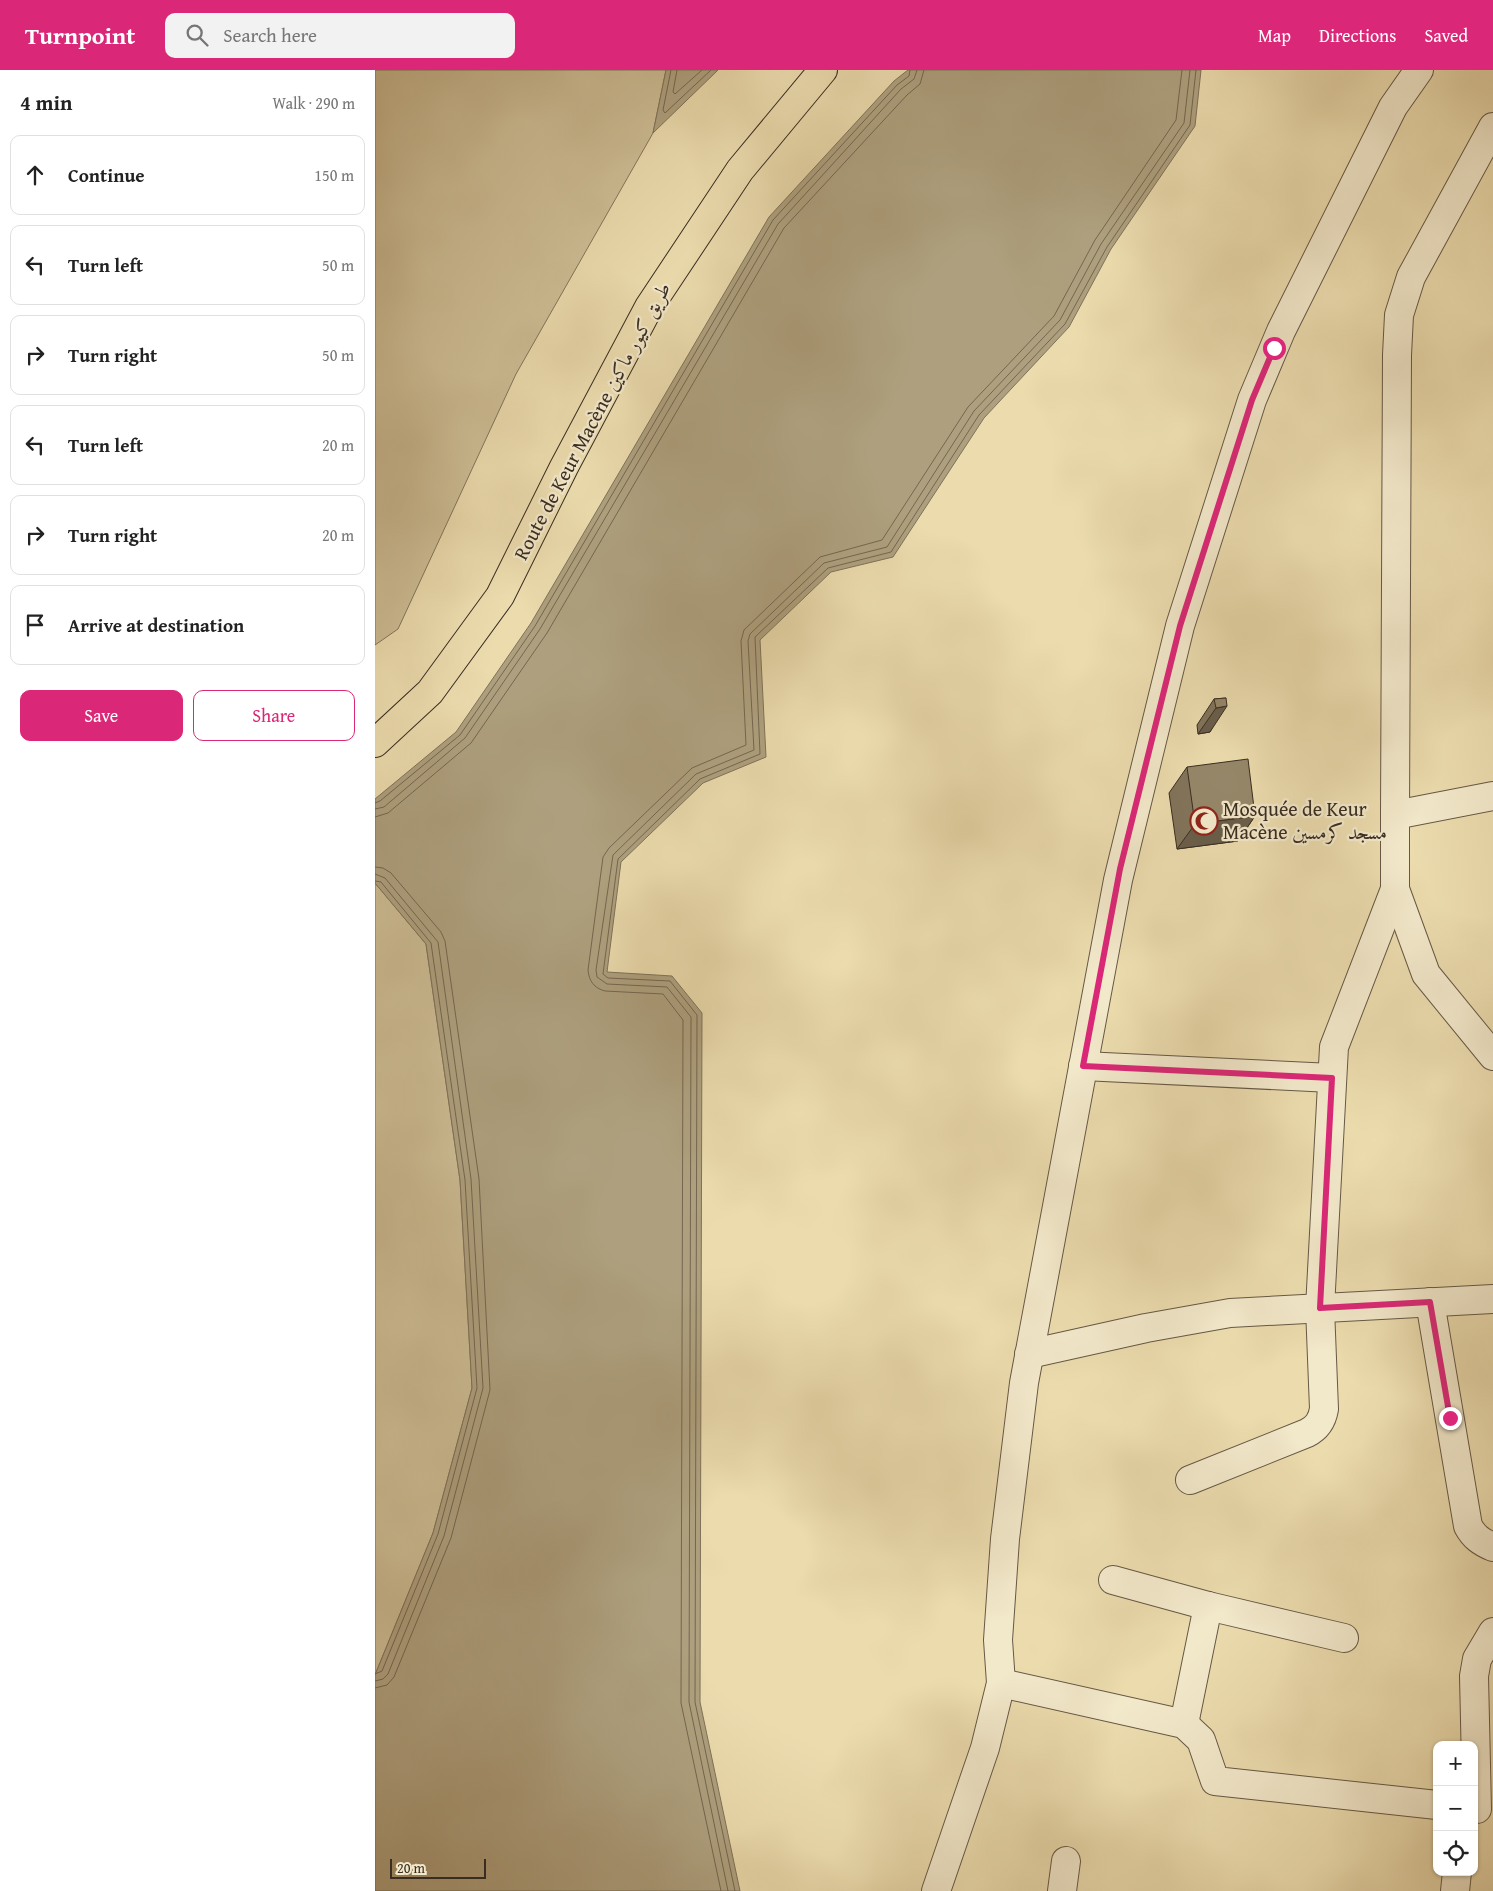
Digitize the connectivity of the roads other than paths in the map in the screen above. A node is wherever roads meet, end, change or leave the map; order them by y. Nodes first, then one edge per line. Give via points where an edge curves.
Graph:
1 (823, 70) edge
2 (1419, 70) edge
3 (1493, 127) edge
4 (375, 743) edge
5 (1493, 796) edge
6 (1395, 815) junction
7 (1395, 889) junction
8 (1493, 1056) edge
9 (1083, 1066) junction
10 (1332, 1078) junction
11 (1493, 1299) edge
12 (1430, 1302) junction
13 (1320, 1308) junction
14 (1029, 1354) junction
15 (1190, 1480) dead end
16 (1493, 1547) edge
17 (1113, 1580) dead end
18 (1208, 1606) junction
19 (1493, 1632) edge
20 (1344, 1638) dead end
21 (1001, 1683) junction
22 (1183, 1724) junction
23 (1433, 1805) edge
24 (1482, 1810) edge
25 (1066, 1861) dead end
26 (1457, 1876) edge
27 (936, 1891) edge
28 (1062, 1891) edge
29 (1455, 1891) edge

1 - 4 main road, Route de Keur Macène طريق كيور ماكين via 739,170 649,307 500,596 430,692
2 - 9 street via 1393,107 1281,331 1252,400 1180,626 1120,869
3 - 6 street via 1411,277 1399,315
5 - 6 street
6 - 7 street
7 - 8 street via 1426,974
7 - 10 street via 1334,1047
9 - 10 street
9 - 14 street
10 - 13 street
11 - 12 street
12 - 13 street
12 - 16 street via 1468,1526 1474,1536
13 - 14 street via 1230,1313
13 - 15 street via 1325,1409 1319,1424 1307,1433
14 - 21 street via 1005,1539 998,1640
17 - 18 street
18 - 20 street
18 - 22 street
19 - 24 street via 1477,1660 1474,1676
21 - 22 street
21 - 27 street via 985,1748
22 - 23 street via 1201,1740 1215,1781
25 - 28 street
26 - 29 street

